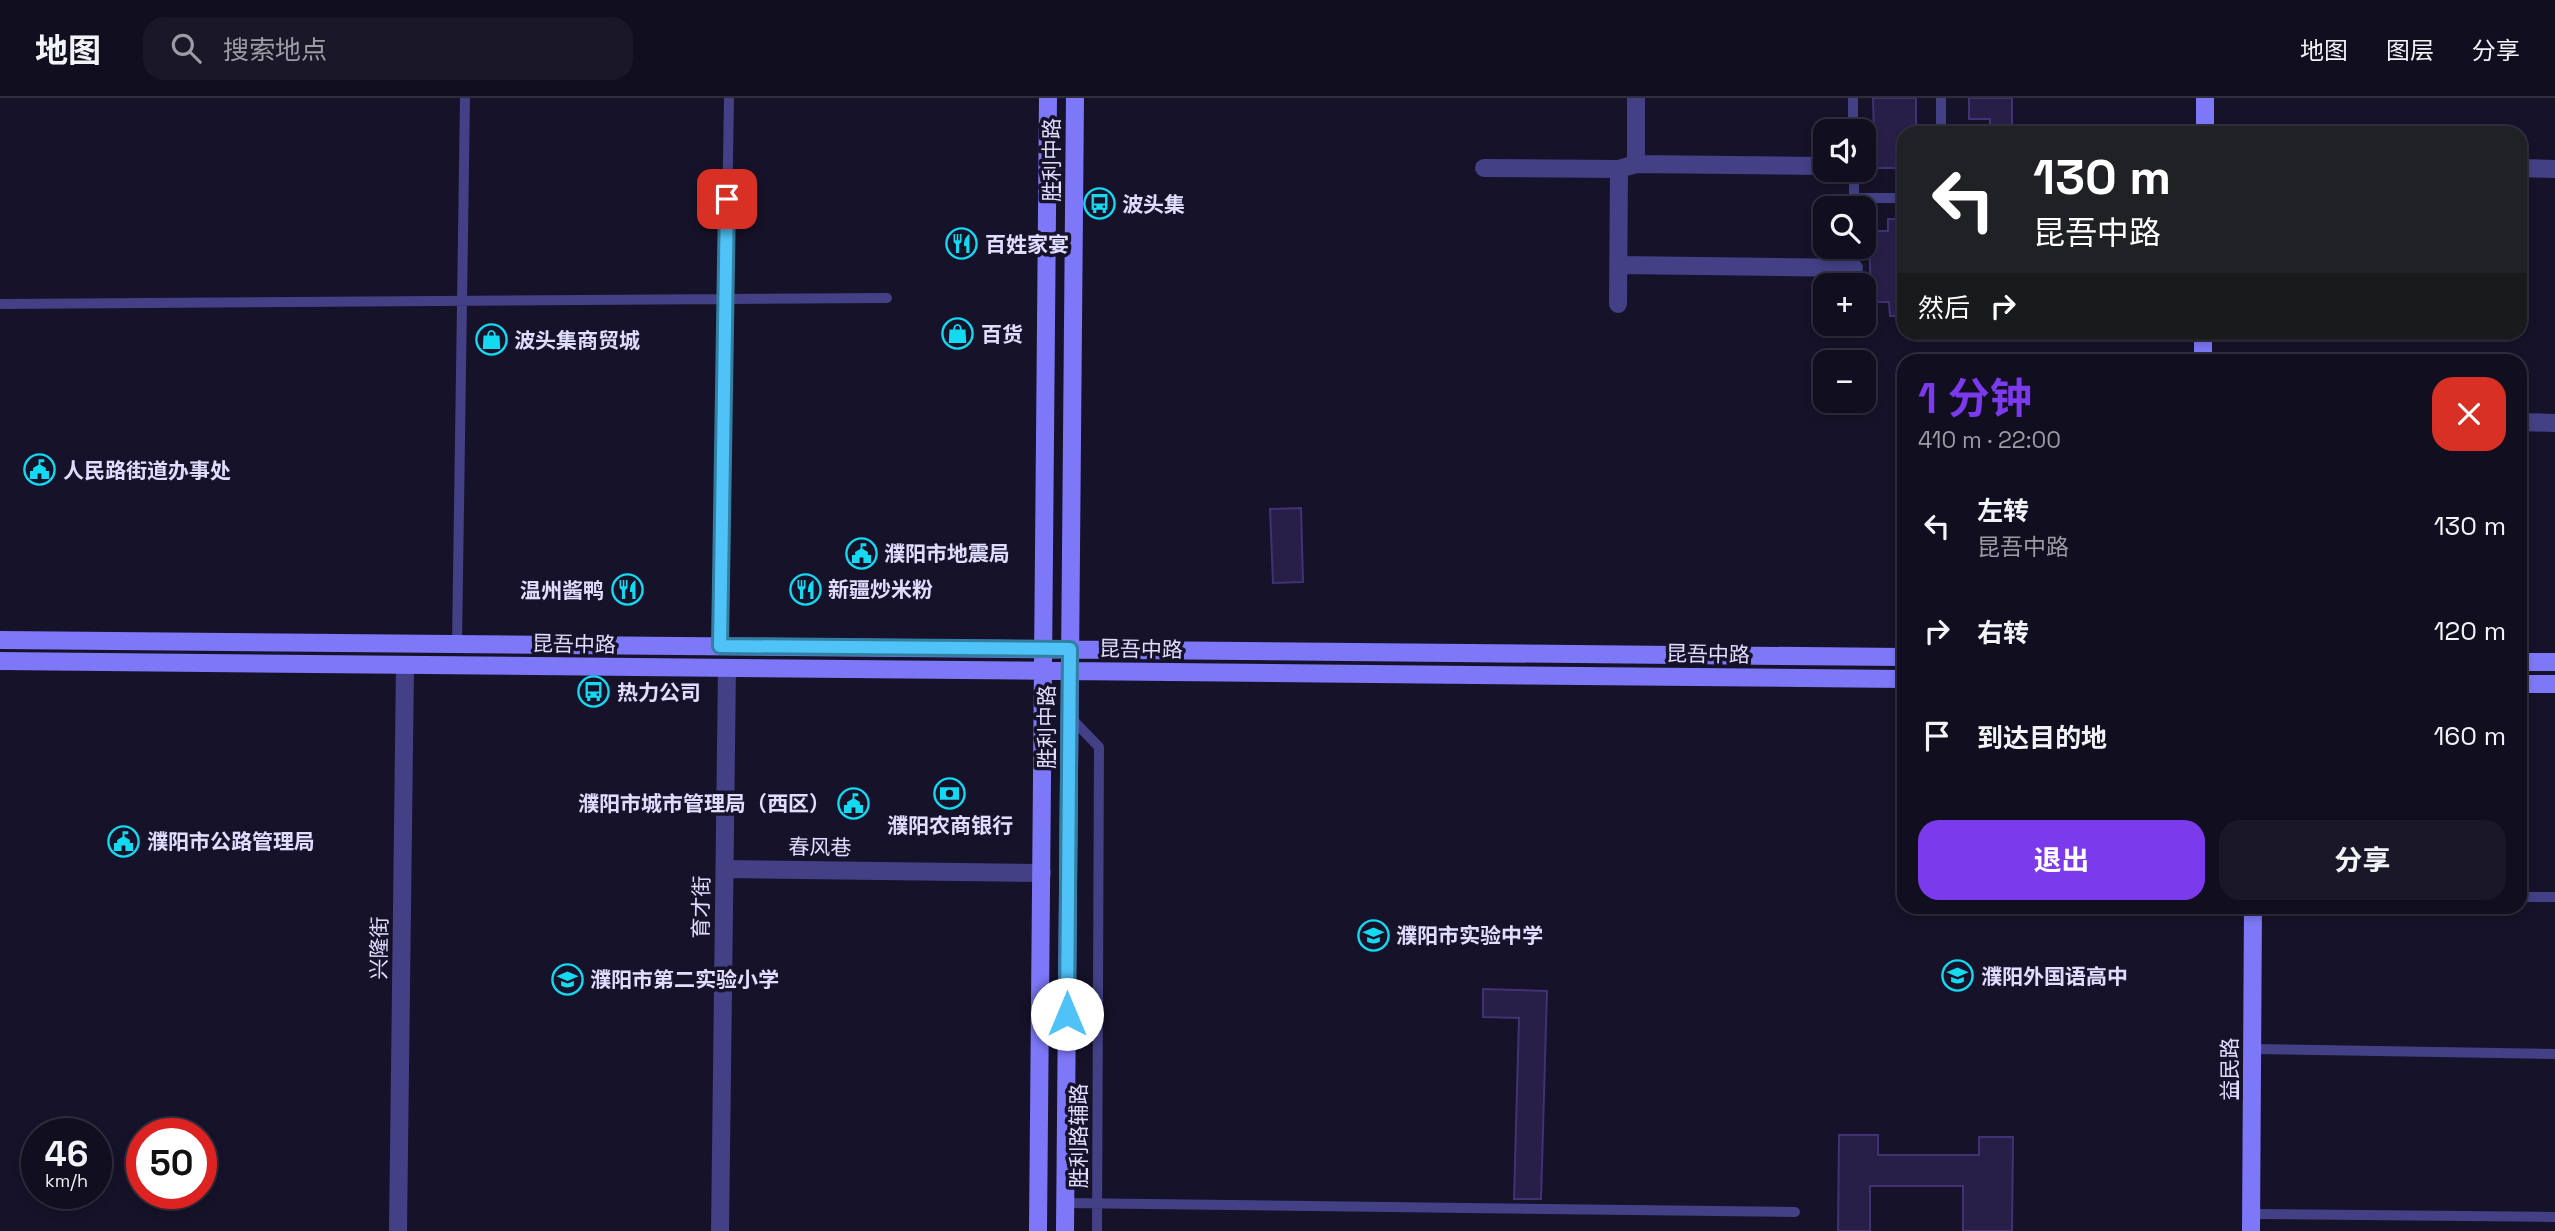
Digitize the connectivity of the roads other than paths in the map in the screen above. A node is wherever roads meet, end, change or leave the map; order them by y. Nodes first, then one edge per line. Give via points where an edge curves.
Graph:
1 (465, 98) edge
2 (729, 98) edge
3 (1048, 98) edge
4 (1074, 98) edge
5 (1636, 98) edge
6 (1853, 98) edge
7 (1941, 98) edge
8 (2205, 98) edge
9 (1853, 119) edge
10 (1941, 126) edge
11 (2205, 126) edge
12 (1627, 166) junction
13 (1813, 166) edge
14 (1484, 168) dead end
15 (2527, 168) edge
16 (2555, 169) edge
17 (1897, 199) edge
18 (1876, 201) edge
19 (1619, 265) junction
20 (1813, 274) edge
21 (887, 298) dead end
22 (726, 299) junction
23 (462, 301) junction
24 (0, 304) edge
25 (1618, 304) dead end
26 (2527, 422) edge
27 (2555, 423) edge
28 (0, 640) edge
29 (457, 643) junction
30 (720, 646) junction
31 (1044, 649) junction
32 (1070, 649) junction
33 (1897, 657) edge
34 (0, 661) edge
35 (2527, 662) edge
36 (2555, 662) edge
37 (405, 665) junction
38 (727, 668) junction
39 (1043, 671) junction
40 (1069, 671) junction
41 (1897, 679) edge
42 (2527, 684) edge
43 (2555, 684) edge
44 (1069, 717) junction
45 (725, 869) junction
46 (1042, 873) junction
47 (2527, 897) edge
48 (2555, 897) edge
49 (2253, 914) edge
50 (2251, 1049) junction
51 (2555, 1055) edge
52 (1065, 1203) junction
53 (1097, 1204) junction
54 (1795, 1212) dead end
55 (2555, 1217) edge
56 (2251, 1222) edge
57 (398, 1231) edge
58 (720, 1231) edge
59 (1038, 1231) edge
60 (1065, 1231) edge
61 (1097, 1231) edge

1 - 23 lane
2 - 22 lane
3 - 31 street, 胜利中路
4 - 32 street, 胜利中路
5 - 12 street
6 - 9 lane
7 - 10 lane
8 - 11 street
12 - 13 street
12 - 14 street
12 - 19 street
15 - 16 street
17 - 18 lane
19 - 20 street
19 - 25 street
21 - 22 lane
22 - 23 lane
22 - 30 lane
23 - 24 lane
23 - 29 lane
26 - 27 street
28 - 29 street, 昆吾中路
29 - 30 street, 昆吾中路
30 - 31 street, 昆吾中路
31 - 32 street, 昆吾中路
31 - 39 street, 胜利中路
32 - 33 street, 昆吾中路
32 - 40 street, 胜利中路
34 - 37 street, 昆吾中路
35 - 36 street
37 - 38 street, 昆吾中路
37 - 57 street, 兴隆街
38 - 39 street, 昆吾中路
38 - 45 street, 育才街
39 - 40 street, 昆吾中路
39 - 46 street, 胜利中路
40 - 41 street, 昆吾中路
40 - 44 street, 胜利中路
42 - 43 street
44 - 52 street, 胜利中路
44 - 53 lane, 胜利路辅路 via 1099,747
45 - 46 street, 春风巷
45 - 58 street, 育才街
46 - 59 street, 胜利中路
47 - 48 lane
49 - 50 street, 益民路
50 - 51 lane
50 - 56 street, 益民路
52 - 53 lane
52 - 60 street, 胜利中路
53 - 54 lane
53 - 61 lane, 胜利路辅路
55 - 56 lane

